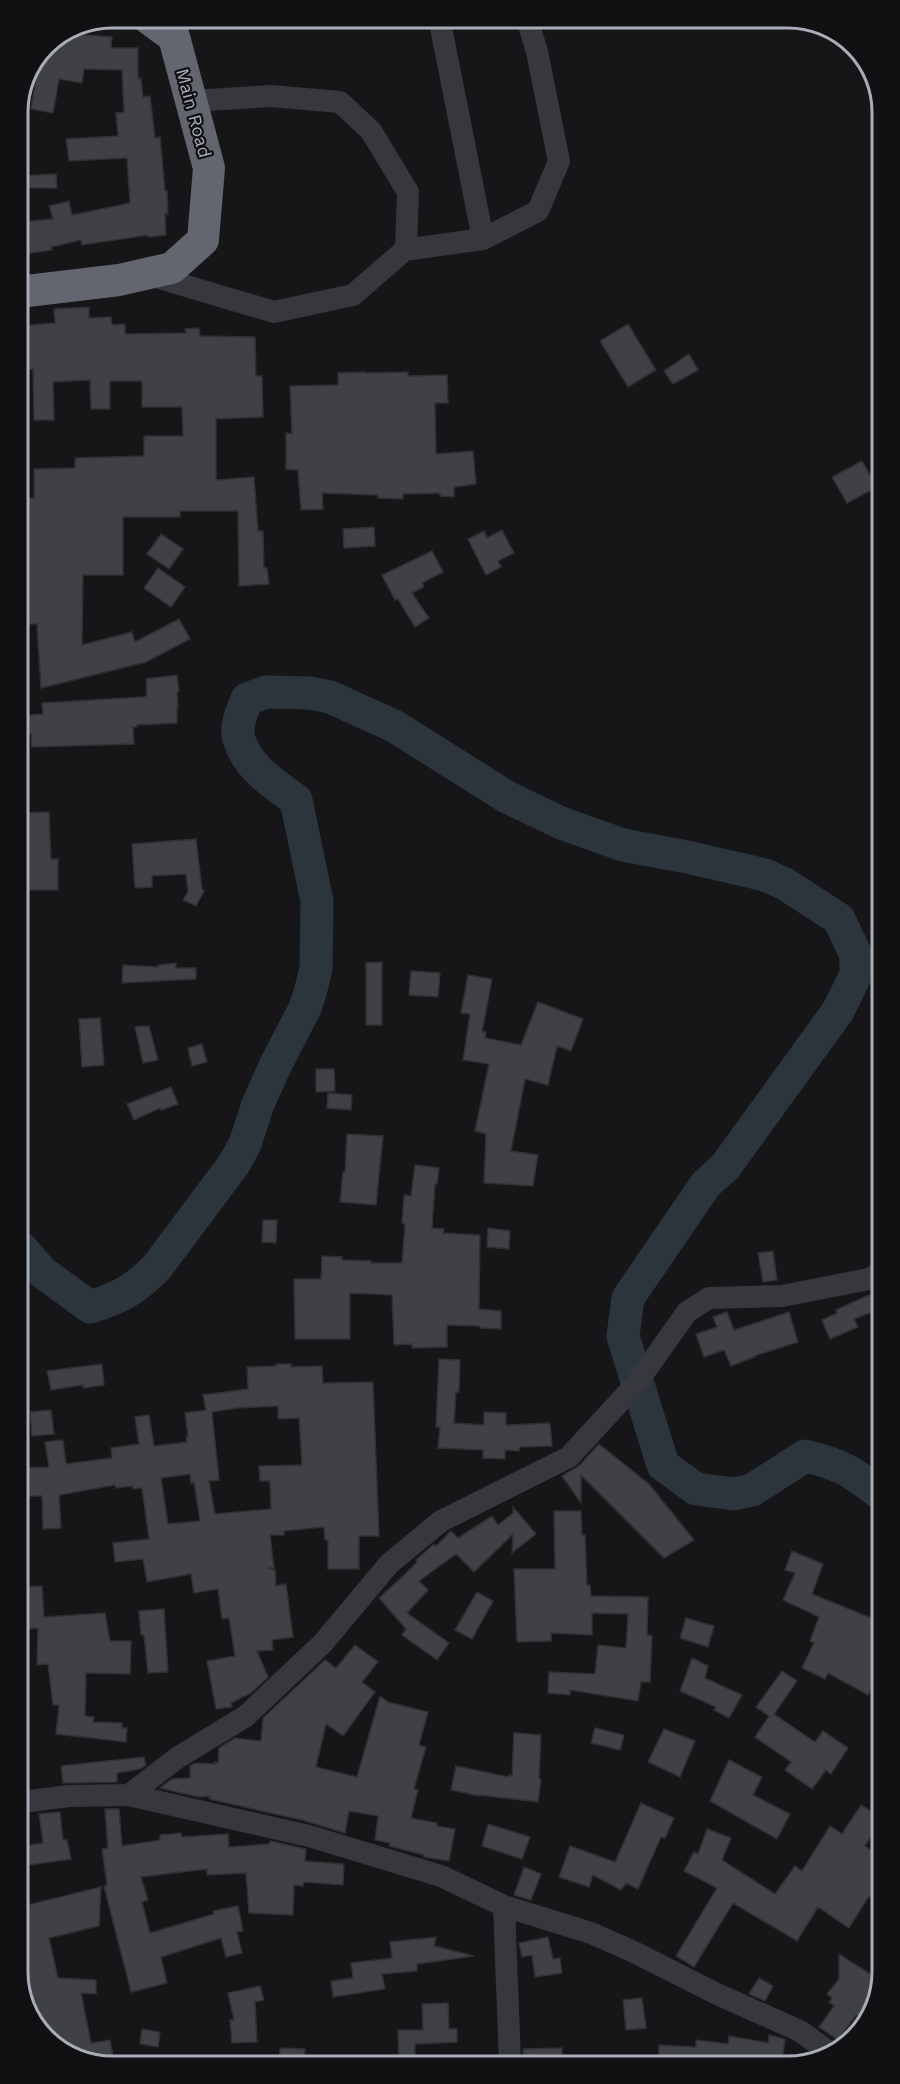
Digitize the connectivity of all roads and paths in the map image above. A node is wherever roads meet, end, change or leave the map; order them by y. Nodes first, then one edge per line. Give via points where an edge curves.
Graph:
1 (162, 28) edge
2 (441, 28) edge
3 (530, 29) edge
4 (191, 101) junction
5 (483, 239) junction
6 (404, 250) junction
7 (145, 274) junction
8 (29, 291) edge
9 (872, 1277) edge
10 (129, 1795) junction
11 (28, 1801) edge
12 (504, 1906) junction
13 (822, 2047) edge
14 (510, 2056) edge

1 - 4 highway, Main Road via 174,37
2 - 5 street
3 - 5 street via 559,161 538,211
4 - 6 street via 271,96 340,102 371,131 408,192
4 - 7 highway, Main Road via 209,168 203,240 172,268
5 - 6 street
6 - 7 street via 353,295 274,312
7 - 8 highway, Main Road
9 - 10 street via 782,1296 709,1298 687,1312 636,1384 569,1457 441,1521 389,1564 323,1643 246,1716 177,1758
10 - 11 street
10 - 12 street via 309,1836 441,1876
12 - 13 street via 591,1933 634,1952 800,2031
12 - 14 street

